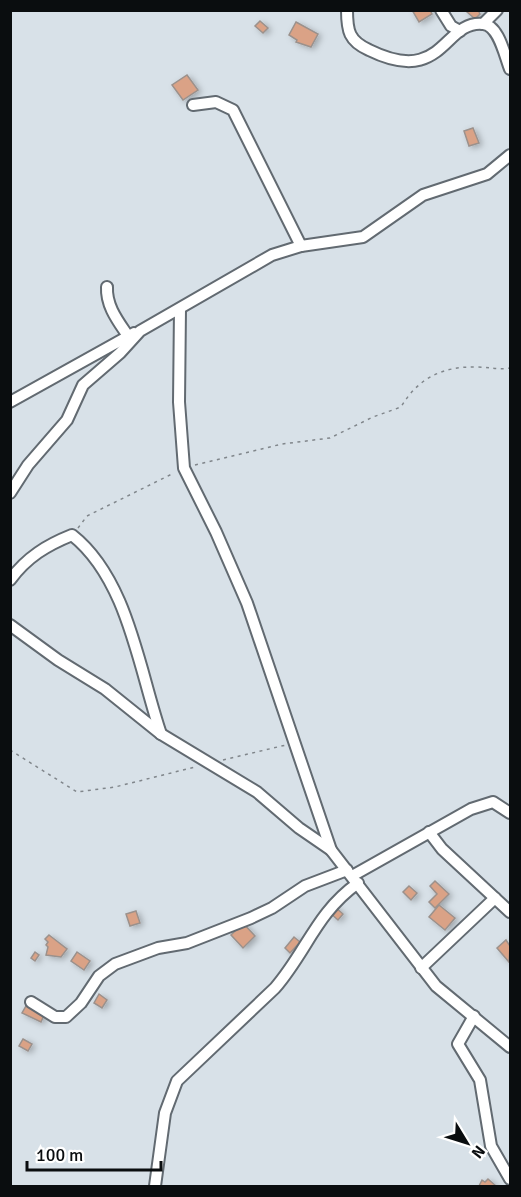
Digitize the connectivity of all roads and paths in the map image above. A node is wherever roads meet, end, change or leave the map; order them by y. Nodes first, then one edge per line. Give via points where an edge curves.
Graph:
1 (347, 10) edge
2 (441, 10) edge
3 (497, 10) edge
4 (483, 24) junction
5 (460, 31) junction
6 (510, 69) edge
7 (194, 105) dead end
8 (510, 155) edge
9 (301, 246) junction
10 (107, 287) dead end
11 (180, 309) junction
12 (140, 331) junction
13 (128, 336) junction
14 (510, 368) edge
15 (10, 402) edge
16 (184, 468) junction
17 (10, 493) edge
18 (72, 535) junction
19 (10, 580) edge
20 (10, 625) edge
21 (161, 734) junction
22 (295, 743) junction
23 (10, 750) edge
24 (212, 762) junction
25 (510, 813) edge
26 (429, 832) junction
27 (331, 850) junction
28 (352, 877) junction
29 (495, 898) junction
30 (510, 912) edge
31 (421, 969) junction
32 (31, 1002) dead end
33 (474, 1016) junction
34 (510, 1047) edge
35 (510, 1179) edge
36 (155, 1186) edge

1 - 5 street via 347,32 352,40 398,61 427,58
2 - 5 street via 451,26
3 - 4 street
4 - 5 street
4 - 6 street via 497,34
7 - 9 street via 216,102 233,110
8 - 9 street via 487,174 423,195 363,237
9 - 11 street via 272,255
10 - 13 street via 106,297
11 - 12 street
11 - 16 street via 179,402
12 - 13 street
12 - 17 street via 83,385 67,420 28,465
13 - 15 street
14 - 16 path via 477,367 426,377 401,407 330,438 282,444
16 - 18 path via 87,516
16 - 22 street via 247,603
18 - 19 street via 32,555
18 - 21 street via 105,575 119,602
20 - 21 street via 105,689
21 - 24 street
22 - 24 path
22 - 27 street
23 - 24 path via 77,792 115,787
24 - 27 street
25 - 26 street via 493,802
26 - 28 street
26 - 29 street
27 - 28 street
28 - 31 street
28 - 32 street via 305,885 251,918 187,943 158,948 116,964 99,976 66,1017 55,1017
28 - 36 street via 289,972 177,1081 165,1113
29 - 30 street
29 - 31 street
31 - 33 street via 435,986
33 - 34 street
33 - 35 street via 458,1044 480,1080 491,1146

